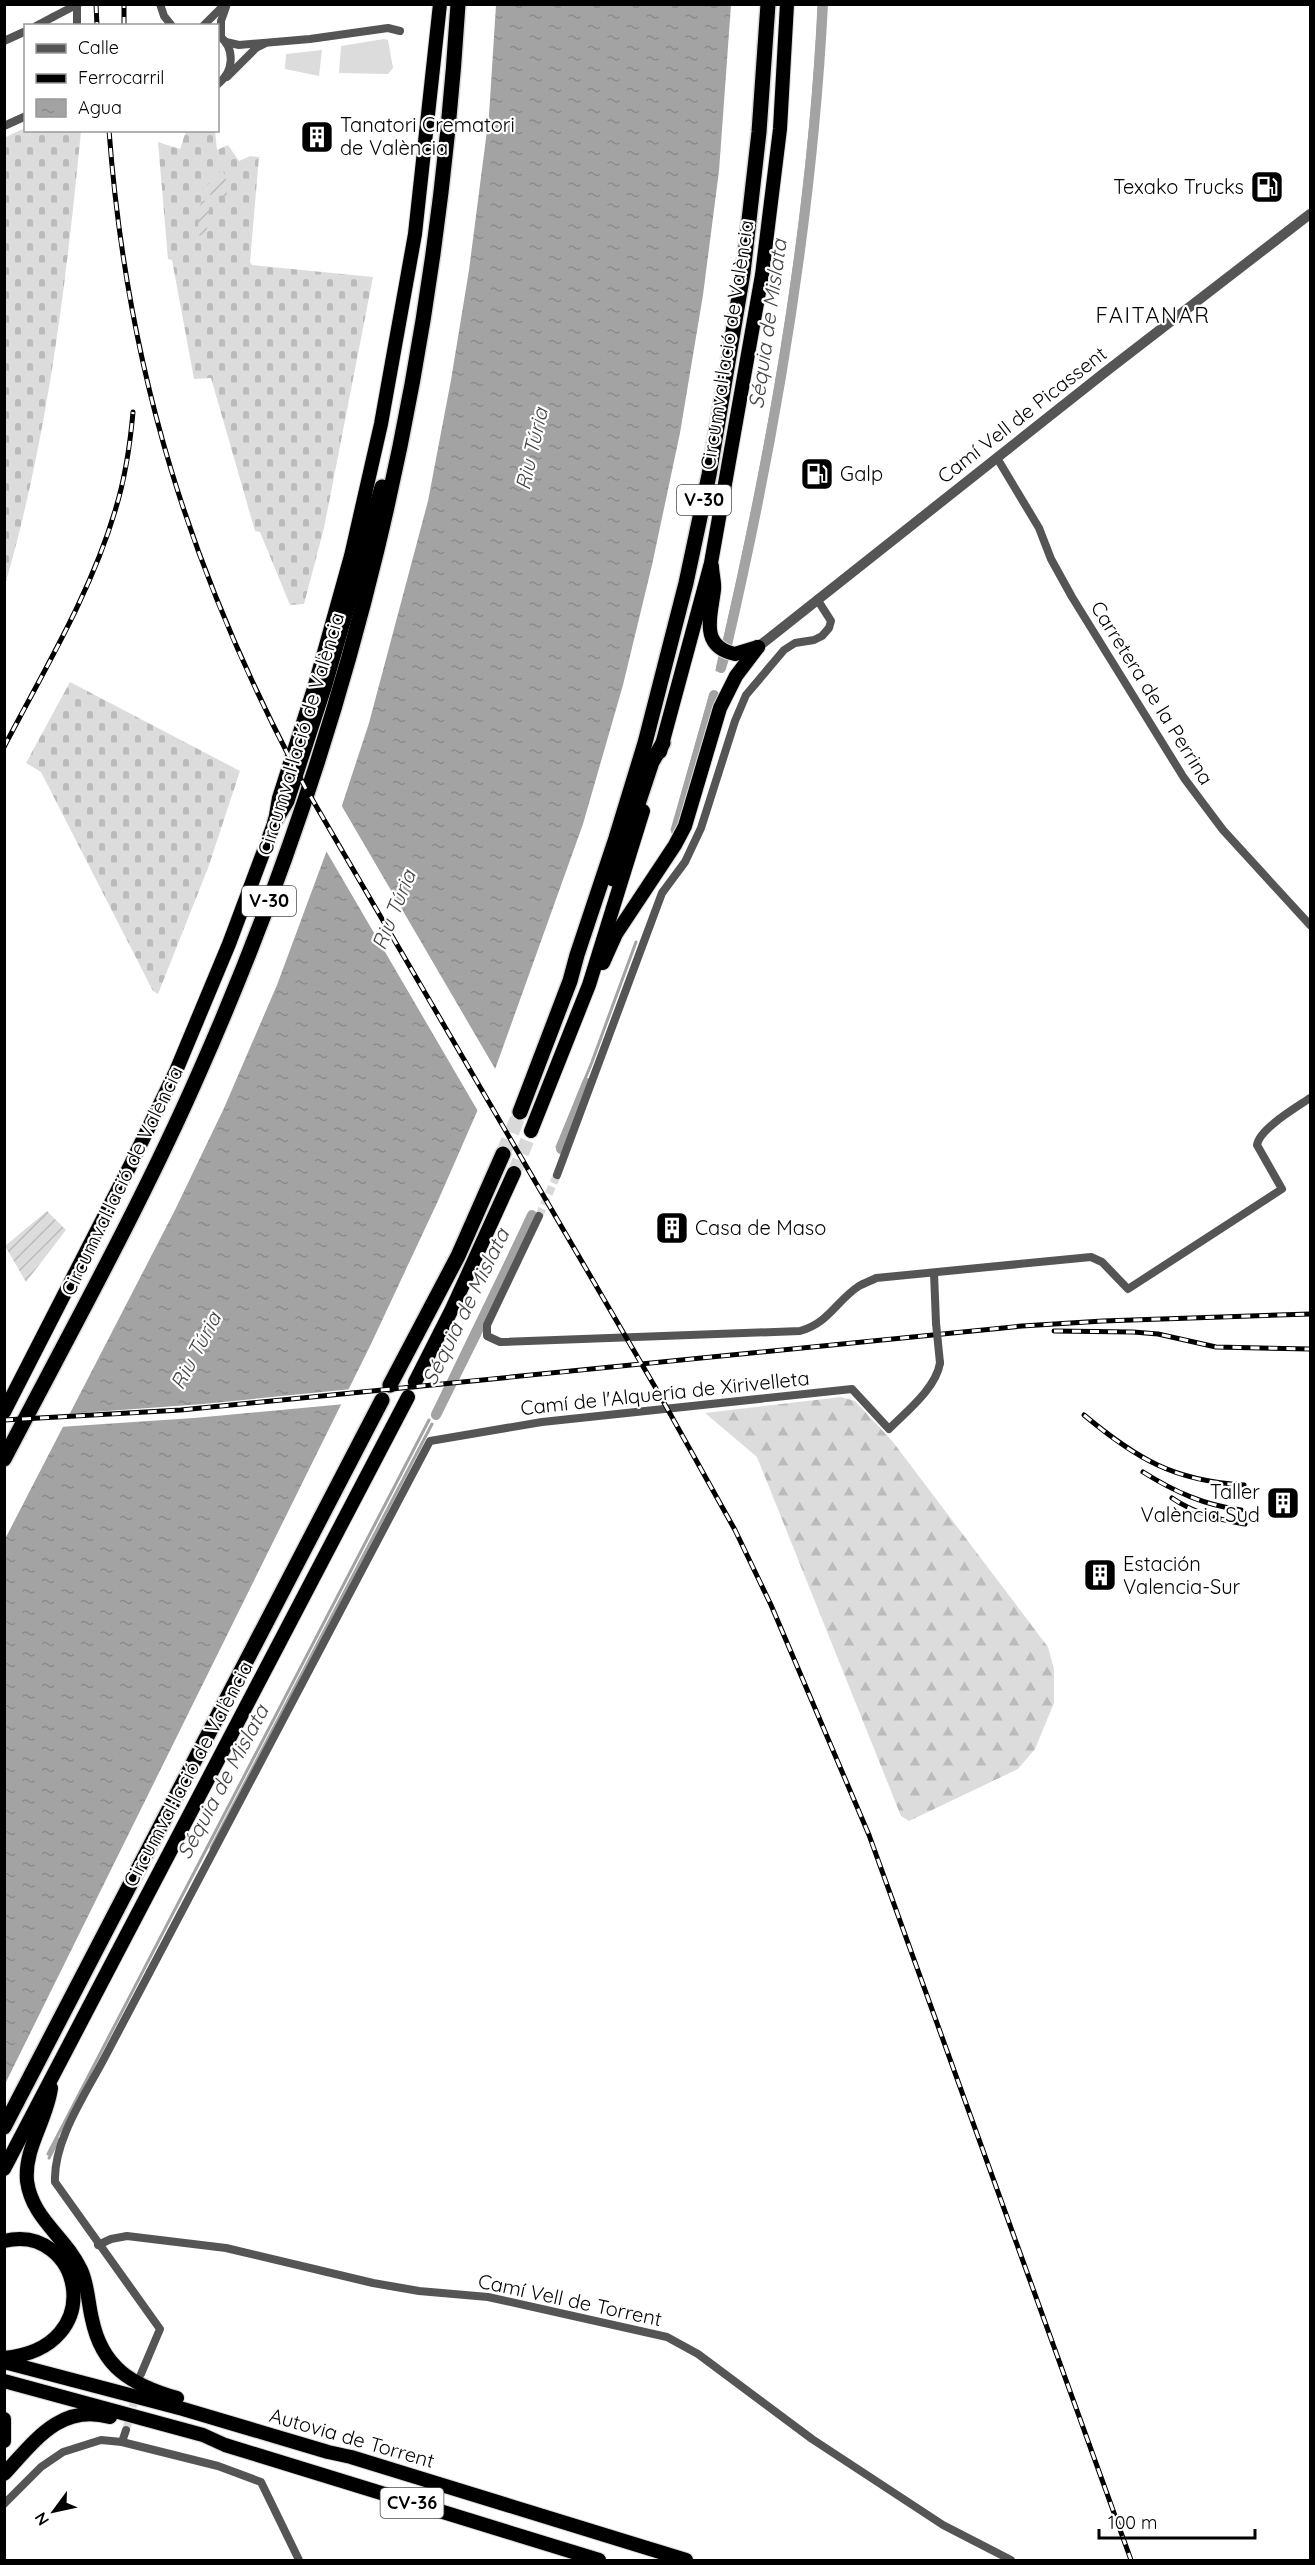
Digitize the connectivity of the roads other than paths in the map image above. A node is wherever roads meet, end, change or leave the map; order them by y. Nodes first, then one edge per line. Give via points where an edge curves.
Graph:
1 (78, 4) edge
2 (159, 4) edge
3 (226, 4) edge
4 (432, 4) edge
5 (440, 4) edge
6 (458, 4) edge
7 (768, 4) edge
8 (787, 4) edge
9 (76, 23) edge
10 (40, 24) edge
11 (170, 24) edge
12 (205, 24) edge
13 (400, 31) dead end
14 (24, 32) edge
15 (221, 38) edge
16 (4, 41) edge
17 (267, 43) junction
18 (435, 44) junction
19 (221, 82) edge
20 (24, 117) edge
21 (4, 126) edge
22 (1311, 213) edge
23 (425, 304) junction
24 (997, 458) junction
25 (711, 563) junction
26 (817, 599) junction
27 (758, 647) junction
28 (663, 743) junction
29 (275, 821) junction
30 (1311, 925) edge
31 (570, 981) junction
32 (589, 986) junction
33 (1311, 1098) edge
34 (520, 1112) tunnel mouth
35 (531, 1131) tunnel mouth
36 (503, 1154) tunnel mouth
37 (514, 1173) tunnel mouth
38 (557, 1175) tunnel mouth
39 (539, 1216) tunnel mouth
40 (934, 1273) junction
41 (415, 1382) dead end
42 (390, 1385) dead end
43 (408, 1397) dead end
44 (382, 1400) dead end
45 (4, 1412) edge
46 (4, 1459) edge
47 (52, 2080) junction
48 (4, 2127) edge
49 (4, 2169) edge
50 (4, 2241) edge
51 (98, 2245) junction
52 (4, 2360) edge
53 (141, 2374) dead end
54 (4, 2381) edge
55 (4, 2419) edge
56 (126, 2430) tunnel mouth
57 (4, 2441) edge
58 (122, 2442) junction
59 (225, 2445) junction
60 (351, 2457) junction
61 (4, 2474) edge
62 (4, 2504) edge
63 (299, 2560) edge
64 (598, 2560) edge
65 (686, 2560) edge
66 (1011, 2560) edge

1 - 9 street
1 - 10 street, bridge
2 - 11 street
3 - 12 street
3 - 15 street
4 - 18 highway via 430,24
5 - 18 highway, Circumval·lació de València / V-30
6 - 23 highway, Circumval·lació de València / V-30 via 448,127
7 - 31 highway, Circumval·lació de València / V-30 via 743,273 709,475 645,743
8 - 25 highway, Circumval·lació de València / V-30 via 780,129 762,275
13 - 17 street via 388,28
14 - 16 street
15 - 17 street via 239,45
15 - 19 street via 231,57 228,73
17 - 19 street via 256,48
18 - 29 highway, Circumval·lació de València / V-30 via 415,234 381,424 351,556
20 - 21 street
22 - 24 street, Camí Vell de Picassent
23 - 29 highway via 417,323 378,503 288,801
23 - 46 highway, Circumval·lació de València / V-30 via 405,428 376,559 305,806 195,1083
24 - 26 street, Camí Vell de Picassent
24 - 30 street, Carretera de la Perrina via 1039,528 1072,597 1184,778 1223,830
25 - 27 highway via 714,588 709,629 713,639 719,647 735,654
25 - 28 highway, Circumval·lació de València / V-30
26 - 27 street, Camí Vell de Picassent
26 - 38 street via 831,621 830,628 814,640 784,650 752,686 738,712 701,828 685,862 662,893
27 - 32 highway via 736,676 720,708 685,826 616,934
28 - 31 highway via 652,762 584,959
28 - 32 highway, Circumval·lació de València / V-30
29 - 45 highway, Circumval·lació de València / V-30 via 176,1071
31 - 34 highway, Circumval·lació de València / V-30
32 - 35 highway, Circumval·lació de València / V-30
33 - 40 street via 1258,1139 1257,1145 1282,1189 1128,1289 1102,1262 1091,1257
36 - 42 highway via 458,1256
37 - 41 highway
39 - 40 street via 487,1325 487,1336 500,1342 800,1331 813,1328 858,1287 876,1278
40 - 51 street, Camí de l'Alqueria de Xirivelleta, bridge via 938,1374 889,1428 852,1389 542,1422 430,1441 64,2137 54,2166 55,2182
43 - 47 highway, Circumval·lació de València
44 - 48 highway, Circumval·lació de València
47 - 49 highway, Circumval·lació de València
47 - 60 highway via 49,2104 28,2161 27,2181 42,2219 81,2270 96,2337 104,2354 131,2381 147,2389 328,2443
50 - 52 highway via 28,2239 51,2251 69,2273 75,2300 71,2316 57,2338 32,2353
51 - 53 street via 160,2329
51 - 66 street, Camí Vell de Torrent via 127,2236 226,2248 373,2283 488,2297 656,2333 698,2354 812,2439 943,2525
52 - 60 highway, Autovia de Torrent / CV-36
54 - 59 highway, CV-36 via 203,2435
55 - 57 highway
56 - 58 street
58 - 62 street via 100,2440 63,2452 41,2467
58 - 63 street via 218,2466 261,2482
59 - 61 highway via 201,2443 98,2414 71,2416 45,2430
59 - 64 highway, CV-36
60 - 65 highway, Autovia de Torrent / CV-36

